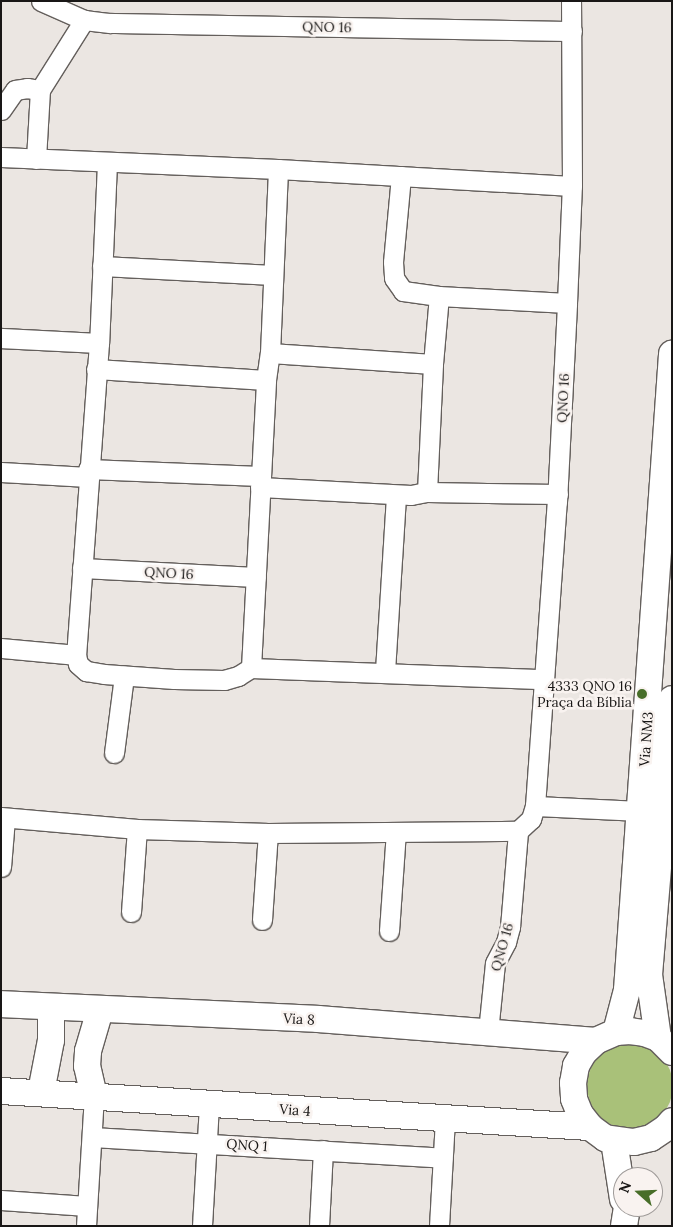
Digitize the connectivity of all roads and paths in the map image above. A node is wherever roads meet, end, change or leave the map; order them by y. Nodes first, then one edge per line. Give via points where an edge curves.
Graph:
1 (41, 1) edge
2 (571, 1) edge
3 (84, 20) junction
4 (572, 31) junction
5 (40, 90) junction
6 (1, 110) edge
7 (1, 157) edge
8 (36, 159) junction
9 (106, 163) junction
10 (278, 169) junction
11 (401, 176) junction
12 (572, 186) junction
13 (102, 266) junction
14 (274, 275) junction
15 (439, 296) junction
16 (567, 303) junction
17 (1, 338) edge
18 (99, 342) junction
19 (270, 353) junction
20 (672, 354) edge
21 (433, 364) junction
22 (96, 369) junction
23 (266, 380) junction
24 (1, 472) edge
25 (88, 473) junction
26 (260, 482) junction
27 (427, 492) junction
28 (558, 494) junction
29 (396, 495) junction
30 (82, 568) junction
31 (256, 577) junction
32 (1, 648) edge
33 (76, 655) junction
34 (251, 668) junction
35 (385, 671) junction
36 (124, 676) junction
37 (544, 679) junction
38 (672, 699) edge
39 (114, 753) dead end
40 (535, 806) junction
41 (641, 811) junction
42 (3, 818) edge
43 (137, 829) junction
44 (518, 831) junction
45 (396, 832) junction
46 (268, 833) junction
47 (1, 867) edge
48 (132, 912) dead end
49 (262, 920) dead end
50 (389, 931) dead end
51 (1, 1004) edge
52 (661, 1004) edge
53 (50, 1007) junction
54 (100, 1010) junction
55 (488, 1032) junction
56 (606, 1037) junction
57 (665, 1045) edge
58 (1, 1091) edge
59 (41, 1092) junction
60 (94, 1096) junction
61 (209, 1104) junction
62 (445, 1119) junction
63 (672, 1121) edge
64 (590, 1127) junction
65 (93, 1138) junction
66 (624, 1142) junction
67 (207, 1143) junction
68 (323, 1150) junction
69 (442, 1158) junction
70 (624, 1167) edge
71 (628, 1167) edge
72 (1, 1200) edge
73 (87, 1206) junction
74 (86, 1226) edge
75 (202, 1226) edge
76 (319, 1226) edge
77 (439, 1226) edge

1 - 3 street, QNO 16
2 - 4 street, QNO 16
3 - 4 street, QNO 16 via 141,24
3 - 5 street
4 - 12 street, QNO 16
5 - 6 street via 15,90
5 - 8 street
7 - 8 street
8 - 9 street
9 - 10 street
9 - 13 street
10 - 11 street
10 - 14 street
11 - 12 street
11 - 15 street via 394,278 403,291
12 - 16 street, QNO 16
13 - 14 street
13 - 18 street
14 - 19 street
15 - 16 street
15 - 21 street
16 - 28 street, QNO 16
17 - 18 street
18 - 22 street
19 - 21 street
19 - 23 street
20 - 41 main road, Via NM3
21 - 27 street
22 - 23 street
22 - 25 street
23 - 26 street
24 - 25 street
25 - 26 street
25 - 30 street
26 - 29 street
26 - 31 street
27 - 28 street
27 - 29 street
28 - 37 street, QNO 16
29 - 35 street
30 - 31 street, QNO 16
30 - 33 street
31 - 34 street
32 - 33 street
33 - 36 street via 78,664 86,671
34 - 35 street
34 - 36 street via 224,680
35 - 37 street
36 - 39 street
37 - 40 street, QNO 16
38 - 52 main road, Via NM3 via 649,975
40 - 41 street
40 - 44 street, QNO 16 via 530,819
41 - 56 main road, Via NM3 via 627,990
42 - 43 street
42 - 47 street
43 - 46 street
43 - 48 street
44 - 45 street
44 - 55 street, QNO 16 via 510,928 495,963
45 - 46 street
45 - 50 street
46 - 49 street
51 - 53 main road, Via 8
52 - 57 main road, Via NM3
53 - 54 main road, Via 8
53 - 59 main road via 51,1040
54 - 55 main road, Via 8
54 - 60 main road via 88,1058
55 - 56 main road, Via 8
56 - 57 main road, Via 8 via 630,1030 644,1033
56 - 64 main road via 584,1052 576,1066 573,1082 574,1099
58 - 59 main road, Via 4
59 - 60 main road, Via 4
60 - 61 main road, Via 4
60 - 65 street
61 - 62 main road, Via 4
61 - 67 street
62 - 64 main road, Via 4
62 - 69 street
63 - 66 main road via 651,1138
64 - 66 main road
65 - 67 street, QNQ 1
65 - 73 street
66 - 70 main road
66 - 71 main road
67 - 68 street, QNQ 1
67 - 75 street
68 - 69 street, QNQ 1
68 - 76 street
69 - 77 street
72 - 73 street
73 - 74 street

